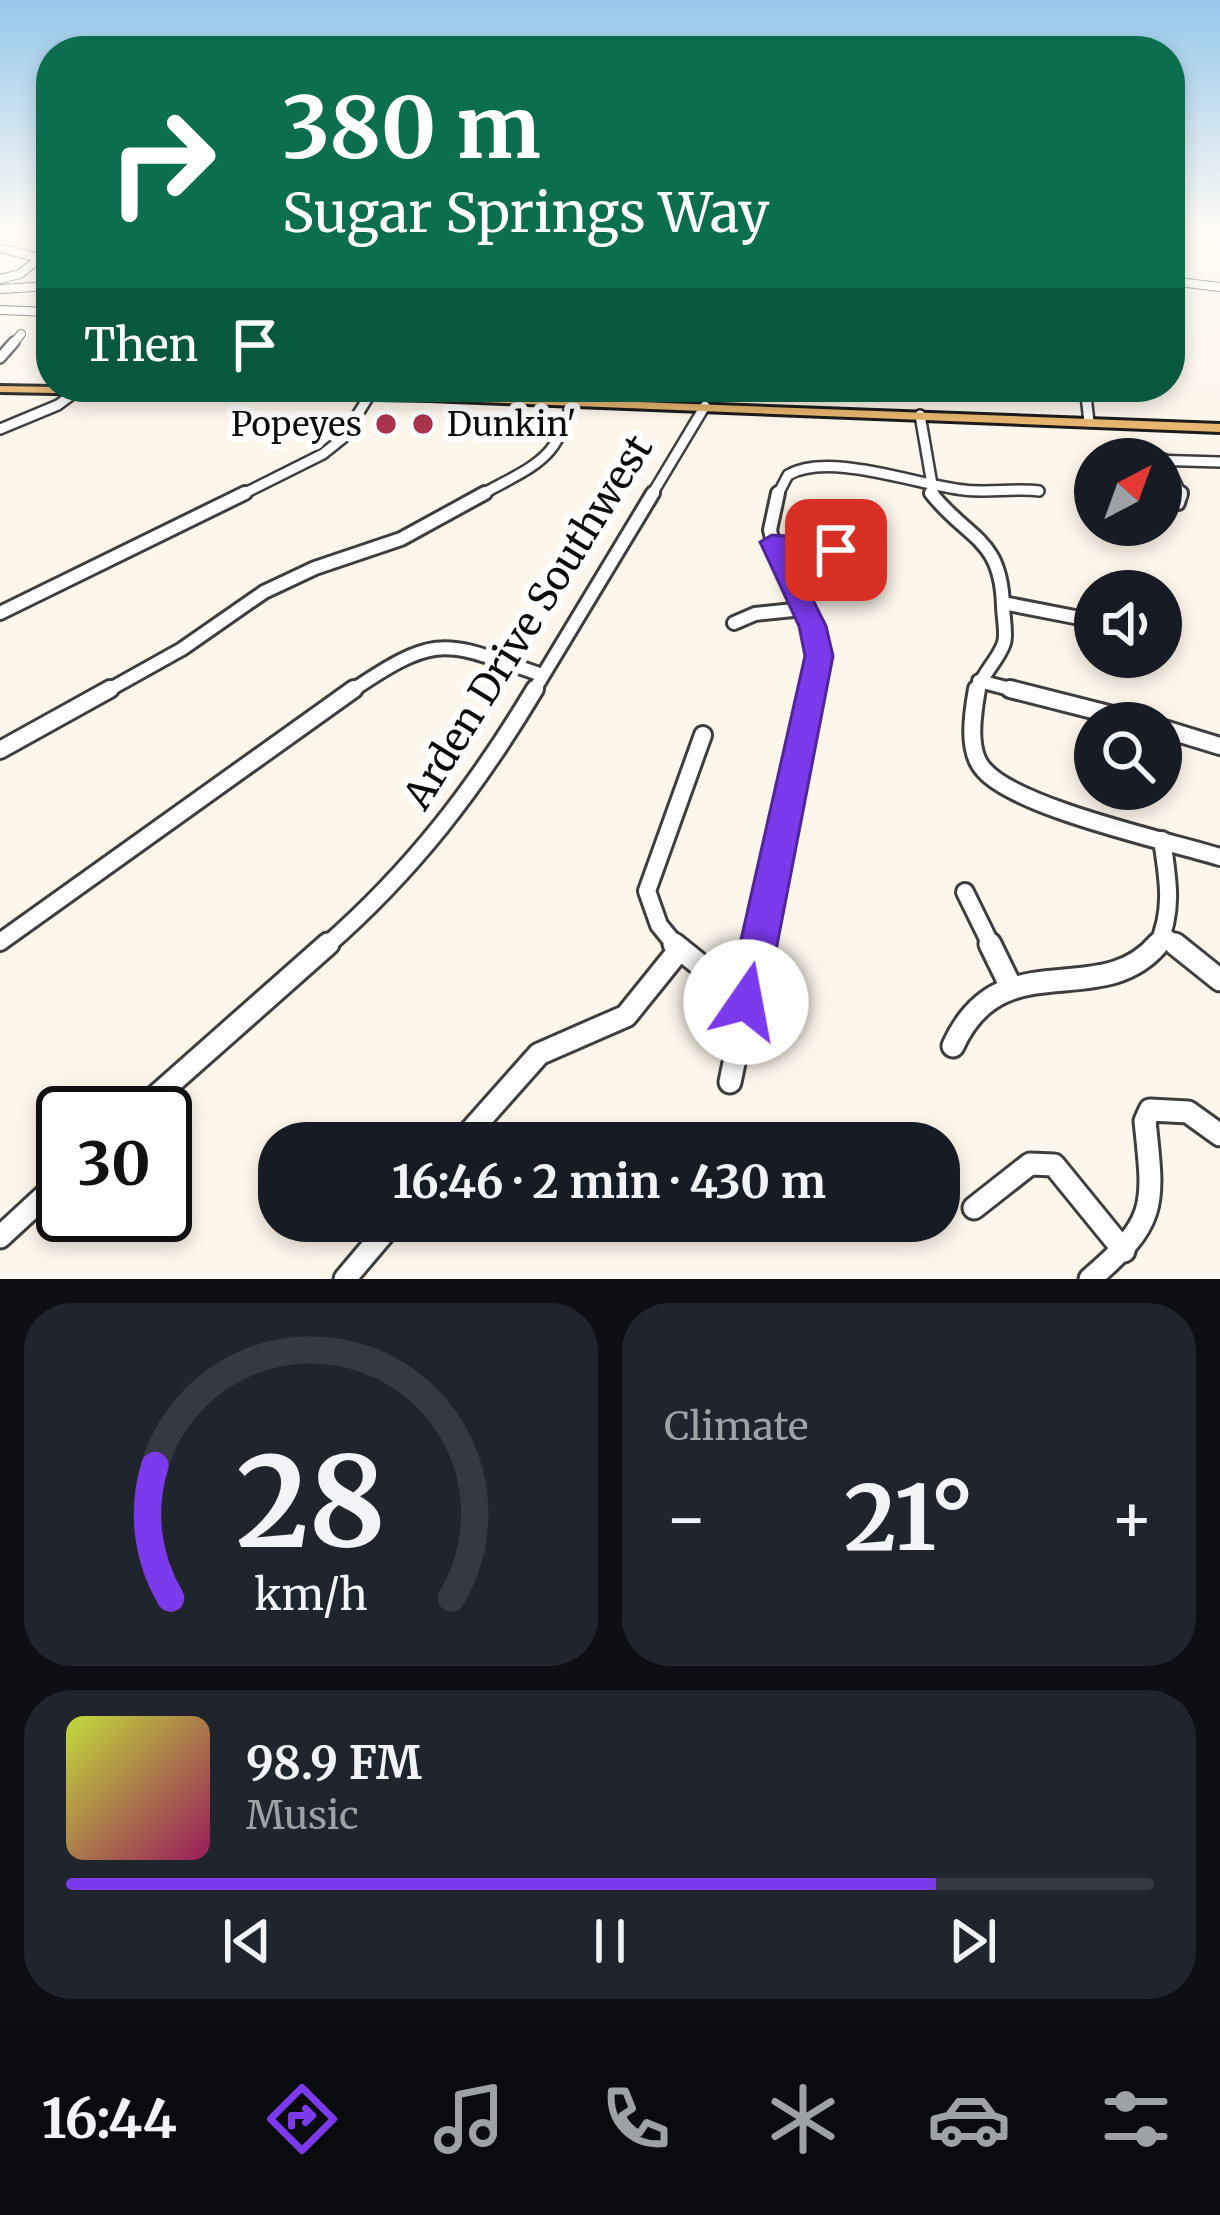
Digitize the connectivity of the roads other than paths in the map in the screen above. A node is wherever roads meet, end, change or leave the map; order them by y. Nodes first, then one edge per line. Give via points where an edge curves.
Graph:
1 (0, 310) edge
2 (36, 312) edge
3 (21, 334) dead end
4 (0, 358) edge
5 (0, 389) edge
6 (36, 389) edge
7 (61, 402) edge
8 (365, 402) edge
9 (571, 402) edge
10 (661, 402) edge
11 (1086, 402) edge
12 (705, 406) junction
13 (920, 415) junction
14 (1089, 422) junction
15 (0, 426) edge
16 (1220, 428) edge
17 (1182, 460) edge
18 (1220, 462) edge
19 (927, 481) junction
20 (1040, 491) dead end
21 (772, 542) junction
22 (855, 557) dead end
23 (1003, 603) junction
24 (803, 609) junction
25 (0, 613) edge
26 (1074, 617) edge
27 (734, 623) dead end
28 (542, 675) junction
29 (979, 681) junction
30 (1074, 705) edge
31 (1182, 734) edge
32 (704, 735) dead end
33 (1220, 746) edge
34 (0, 751) edge
35 (1162, 840) junction
36 (1220, 857) edge
37 (965, 892) dead end
38 (1164, 936) junction
39 (0, 942) edge
40 (680, 949) junction
41 (1220, 980) edge
42 (1011, 987) junction
43 (746, 1002) junction
44 (953, 1046) dead end
45 (730, 1082) dead end
46 (168, 1086) edge
47 (478, 1122) edge
48 (1220, 1136) edge
49 (36, 1204) edge
50 (974, 1208) dead end
51 (0, 1237) edge
52 (376, 1242) edge
53 (1124, 1251) junction
54 (345, 1279) edge
55 (1090, 1279) edge

1 - 2 street
3 - 4 street
5 - 6 main road
7 - 15 street
8 - 25 street via 343,438 320,456
9 - 34 street via 565,433 540,462 401,539 264,592 182,650
10 - 12 main road
11 - 14 street
12 - 13 main road
12 - 28 street, Arden Drive Southwest
13 - 14 main road
13 - 19 street
14 - 16 main road
17 - 18 street
19 - 20 street via 960,490
19 - 21 street via 793,472 783,481
19 - 23 street via 941,506 998,558
21 - 22 street via 818,544
21 - 24 street
23 - 26 street
23 - 29 street via 1003,648
24 - 27 street
24 - 43 street via 818,644 817,669
28 - 39 street via 459,650 421,648
28 - 46 street, Arden Drive Southwest via 451,817 387,893
29 - 30 street
29 - 35 street via 975,758 992,779
31 - 33 street
32 - 40 street via 647,891 648,911
35 - 36 street
35 - 38 street via 1170,902
37 - 42 street
38 - 41 street
38 - 42 street via 1116,972
40 - 43 street
40 - 47 street via 626,1016 538,1054
42 - 44 street via 972,1010
43 - 45 street
48 - 53 street via 1186,1109 1150,1110 1149,1220
49 - 51 street
50 - 53 street via 1030,1164 1054,1165
52 - 54 street
53 - 55 street

